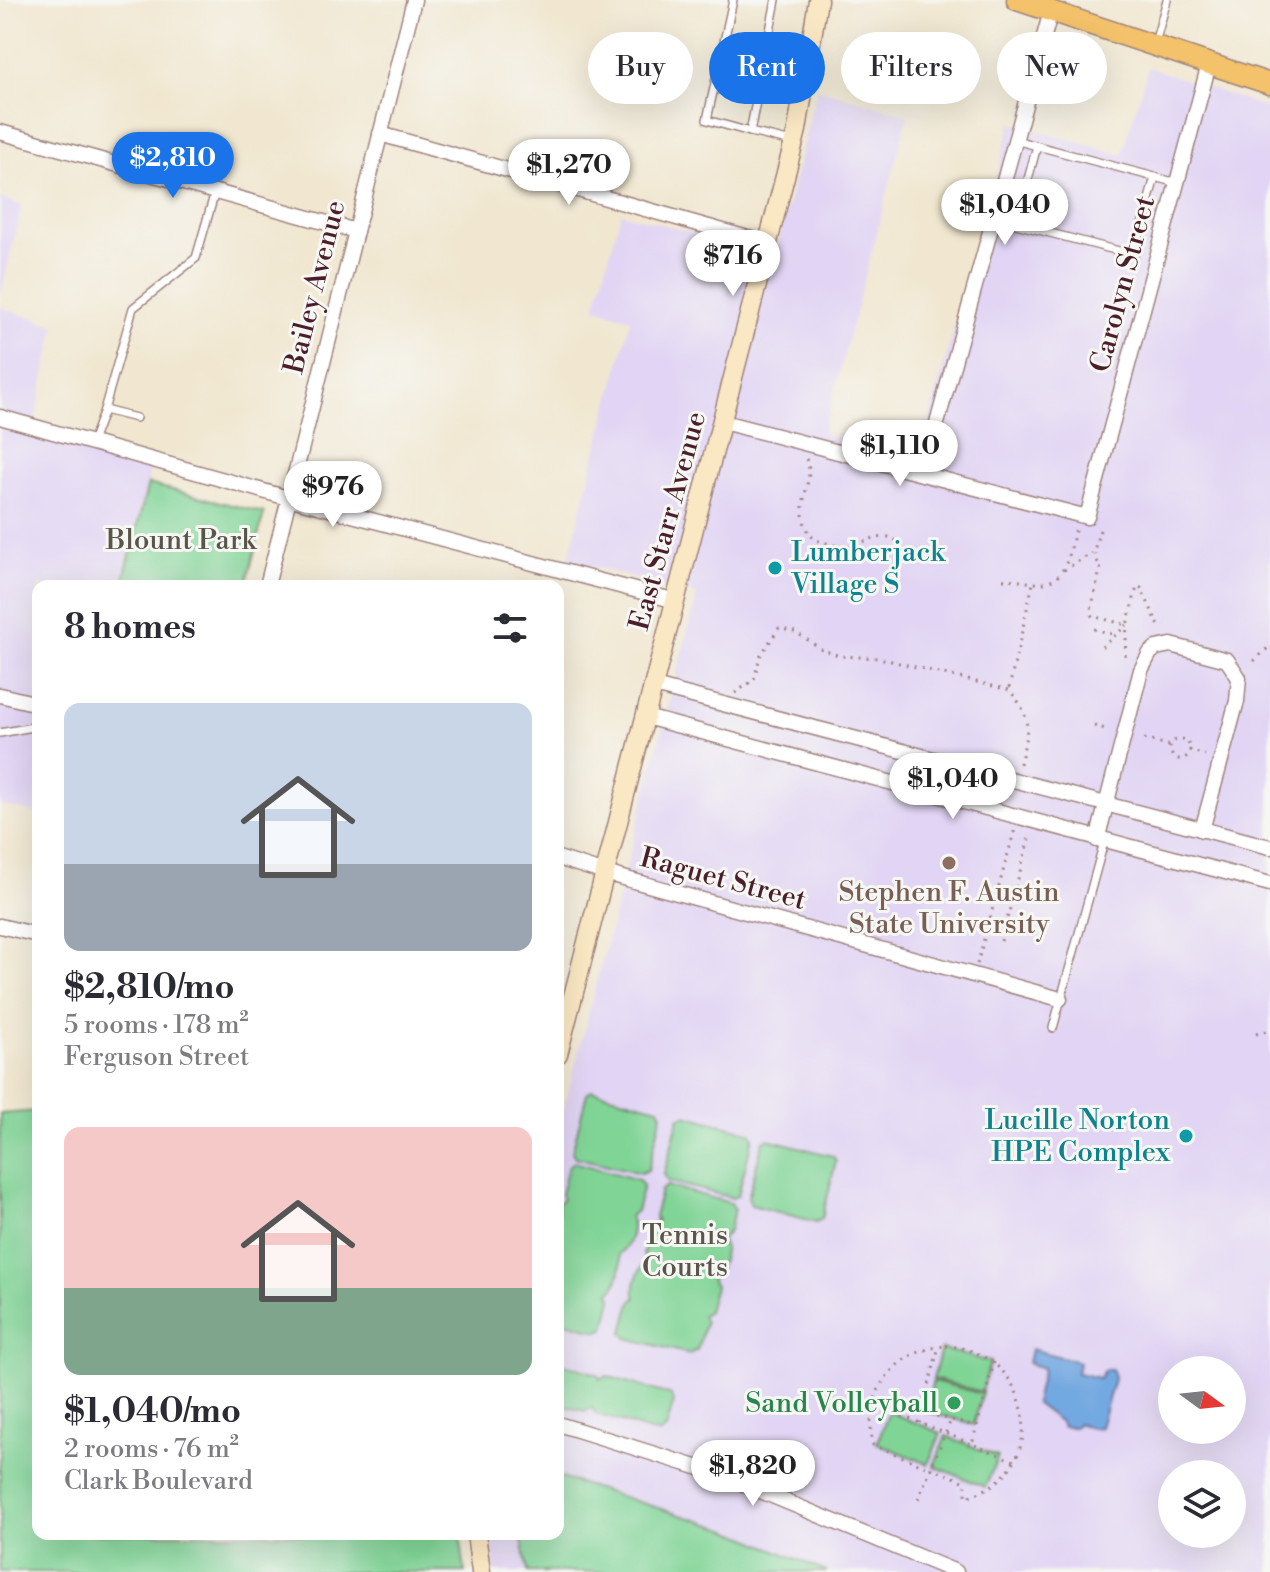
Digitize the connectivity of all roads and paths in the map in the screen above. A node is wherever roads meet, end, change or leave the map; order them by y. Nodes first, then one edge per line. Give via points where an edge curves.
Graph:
1 (414, 0) edge
2 (733, 0) edge
3 (776, 0) edge
4 (818, 0) edge
5 (1017, 0) edge
6 (1167, 0) edge
7 (1051, 11) junction
8 (1154, 45) junction
9 (1209, 64) junction
10 (1270, 84) edge
11 (0, 132) edge
12 (750, 132) junction
13 (380, 134) junction
14 (1015, 140) junction
15 (794, 143) junction
16 (1037, 146) junction
17 (1155, 177) junction
18 (1177, 183) junction
19 (215, 192) junction
20 (356, 231) junction
21 (769, 244) junction
22 (104, 410) junction
23 (0, 417) edge
24 (136, 418) dead end
25 (723, 422) junction
26 (92, 442) junction
27 (801, 453) dead end
28 (814, 466) dead end
29 (809, 469) junction
30 (923, 474) junction
31 (288, 498) junction
32 (1083, 516) junction
33 (1100, 530) dead end
34 (1094, 553) junction
35 (936, 565) dead end
36 (1064, 570) junction
37 (1003, 579) dead end
38 (268, 580) edge
39 (1033, 583) junction
40 (676, 601) junction
41 (1105, 620) junction
42 (1127, 625) junction
43 (1160, 628) dead end
44 (1094, 629) dead end
45 (1102, 631) junction
46 (1116, 635) junction
47 (1270, 646) edge
48 (1102, 647) dead end
49 (1125, 656) dead end
50 (1254, 661) dead end
51 (654, 686) junction
52 (1009, 690) dead end
53 (0, 695) edge
54 (32, 703) edge
55 (646, 717) junction
56 (1094, 726) dead end
57 (32, 727) edge
58 (1106, 729) dead end
59 (0, 733) edge
60 (1144, 739) dead end
61 (1171, 746) junction
62 (1189, 750) junction
63 (1205, 755) dead end
64 (1106, 805) junction
65 (1202, 830) junction
66 (1031, 831) dead end
67 (1101, 841) junction
68 (1270, 847) edge
69 (564, 860) edge
70 (605, 873) junction
71 (1270, 884) edge
72 (0, 926) edge
73 (32, 934) edge
74 (1001, 941) dead end
75 (1060, 999) junction
76 (1053, 1028) dead end
77 (1270, 1030) edge
78 (564, 1031) edge
79 (1256, 1034) dead end
80 (939, 1346) junction
81 (994, 1362) junction
82 (872, 1404) junction
83 (921, 1412) junction
84 (951, 1420) junction
85 (919, 1423) junction
86 (564, 1426) edge
87 (976, 1427) junction
88 (945, 1433) junction
89 (972, 1444) junction
90 (1014, 1461) junction
91 (931, 1468) junction
92 (918, 1499) dead end
93 (477, 1540) edge
94 (481, 1572) edge
95 (956, 1572) edge

1 - 13 street, Bailey Avenue
2 - 12 lane via 707,120
3 - 12 lane
4 - 15 main road, East Starr Avenue
5 - 7 main road
6 - 8 lane
7 - 8 main road
7 - 14 street
8 - 9 main road
9 - 10 main road
9 - 18 street, Carolyn Street
11 - 19 street
12 - 15 lane
13 - 20 street, Bailey Avenue
13 - 21 street
14 - 16 lane
14 - 30 street
15 - 21 main road, East Starr Avenue
16 - 17 lane
16 - 17 lane via 1016,224 1134,255
17 - 18 lane
18 - 32 street, Carolyn Street
19 - 20 street
19 - 22 lane via 196,258 133,308
20 - 31 street, Bailey Avenue
21 - 25 main road, East Starr Avenue
22 - 24 lane
22 - 26 lane
23 - 26 street
25 - 30 street
25 - 40 main road, East Starr Avenue
26 - 31 street
27 - 29 path
28 - 29 path
29 - 35 path via 802,506 815,540 845,548 889,537 911,559
30 - 32 street
31 - 38 street, Bailey Avenue
31 - 40 street
32 - 36 path
33 - 34 path
34 - 36 path
34 - 41 path via 1101,566 1091,614
36 - 39 path via 1054,580
37 - 39 path
39 - 52 path
40 - 51 main road, East Starr Avenue
41 - 42 path
41 - 45 path
42 - 43 path via 1137,587
42 - 46 path
42 - 49 path
44 - 45 path
45 - 46 path
46 - 48 path
47 - 50 path
51 - 55 main road, East Starr Avenue
51 - 64 street
53 - 54 street
55 - 67 street
55 - 70 main road, East Starr Avenue
56 - 58 path
57 - 59 lane
60 - 61 path
61 - 62 path via 1182,739
61 - 62 path via 1179,758
62 - 63 path
64 - 65 street
64 - 65 street via 1145,659 1164,645 1182,647 1227,660 1240,684
64 - 67 street
65 - 68 street
66 - 74 path
67 - 71 street
67 - 75 lane
69 - 70 street, Raguet Street
70 - 75 street, Raguet Street
70 - 78 main road, East Starr Avenue
72 - 73 street
75 - 76 lane
77 - 79 path
80 - 81 path via 966,1348
80 - 82 path via 917,1352 893,1368
80 - 83 path
81 - 87 path
81 - 90 path via 1013,1382 1023,1410 1024,1430
82 - 85 path
82 - 91 path via 873,1445
83 - 84 path
83 - 85 path
84 - 87 path
84 - 88 path
85 - 88 path
86 - 95 street via 722,1475
87 - 89 path
88 - 89 path
88 - 91 path
89 - 90 path
90 - 91 path via 994,1484 966,1497 966,1482
91 - 92 path
93 - 94 main road

